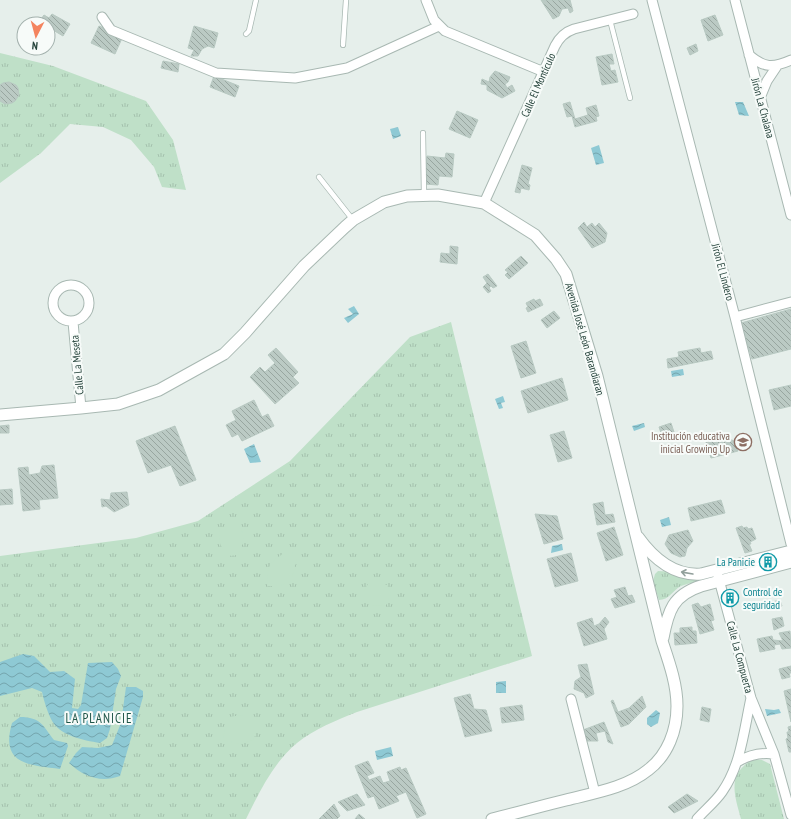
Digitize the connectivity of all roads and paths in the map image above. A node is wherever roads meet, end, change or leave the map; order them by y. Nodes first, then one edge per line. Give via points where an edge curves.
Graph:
1 (256, 0) edge
2 (346, 0) edge
3 (426, 0) edge
4 (652, 0) edge
5 (735, 0) edge
6 (633, 14) dead end
7 (102, 17) dead end
8 (610, 20) junction
9 (439, 26) junction
10 (246, 34) dead end
11 (343, 45) dead end
12 (749, 55) junction
13 (791, 60) edge
14 (777, 66) junction
15 (544, 72) junction
16 (630, 98) dead end
17 (760, 98) junction
18 (423, 133) dead end
19 (319, 177) dead end
20 (424, 196) junction
21 (484, 203) junction
22 (791, 215) edge
23 (353, 220) junction
24 (791, 302) edge
25 (735, 316) junction
26 (73, 322) junction
27 (81, 408) junction
28 (0, 415) edge
29 (635, 534) junction
30 (791, 544) edge
31 (791, 551) edge
32 (791, 562) edge
33 (672, 569) junction
34 (717, 570) junction
35 (646, 577) junction
36 (719, 581) junction
37 (652, 597) junction
38 (674, 604) junction
39 (662, 641) junction
40 (751, 698) junction
41 (571, 699) dead end
42 (774, 754) junction
43 (737, 762) junction
44 (595, 793) junction
45 (791, 815) edge
46 (492, 819) edge
47 (697, 819) edge

1 - 10 lane via 249,31
2 - 11 lane
3 - 9 street
4 - 25 street, Jirón El Lindero
5 - 12 street, Jirón La Chalana
6 - 8 street, Calle El Montículo
7 - 9 street via 111,30 216,73 295,78 347,68
8 - 15 street, Calle El Montículo via 574,29 563,35 557,42
8 - 16 lane
9 - 15 street via 445,31
12 - 14 street via 765,64
12 - 17 street, Jirón La Chalana
13 - 14 street
14 - 17 street
15 - 21 street, Calle El Montículo
17 - 22 street, Jirón La Chalana
18 - 20 lane
19 - 23 lane
20 - 21 street, Avenida José León Barandiaran via 438,195
20 - 23 street, Avenida José León Barandiaran via 408,196 384,202
21 - 29 street, Avenida José León Barandiaran via 535,235 566,274 597,376
23 - 27 street, Avenida José León Barandiaran via 304,266 246,333 224,354 159,390 118,404
24 - 25 street
25 - 30 street, Jirón El Lindero
26 - 26 street, Calle La Meseta via 87,312 90,301 84,290 68,285 57,291 52,302 53,309 61,319
26 - 27 street, Calle La Meseta
27 - 28 street, Avenida José León Barandiaran
29 - 33 street via 652,554
29 - 35 street, Avenida José León Barandiaran
31 - 34 street
32 - 36 street
34 -> 33 street via 693,575
33 - 35 street via 656,566 651,568
34 - 36 street, Calle La Compuerta
35 - 37 street, Avenida José León Barandiaran
36 - 38 street via 687,592
36 - 40 street, Calle La Compuerta
37 - 38 street via 659,605
37 - 39 street, Avenida José León Barandiaran
38 - 39 street via 667,619
39 - 44 street, Avenida José León Barandiaran via 672,673 677,704 675,729 671,740 657,762 648,770 636,778
40 - 42 street, Calle La Compuerta
40 - 43 street, Calle La Compuerta
41 - 44 street
42 - 43 street via 749,755
42 - 45 street, Calle La Compuerta
43 - 47 street, Calle La Compuerta via 721,793
44 - 46 street, Avenida José León Barandiaran

